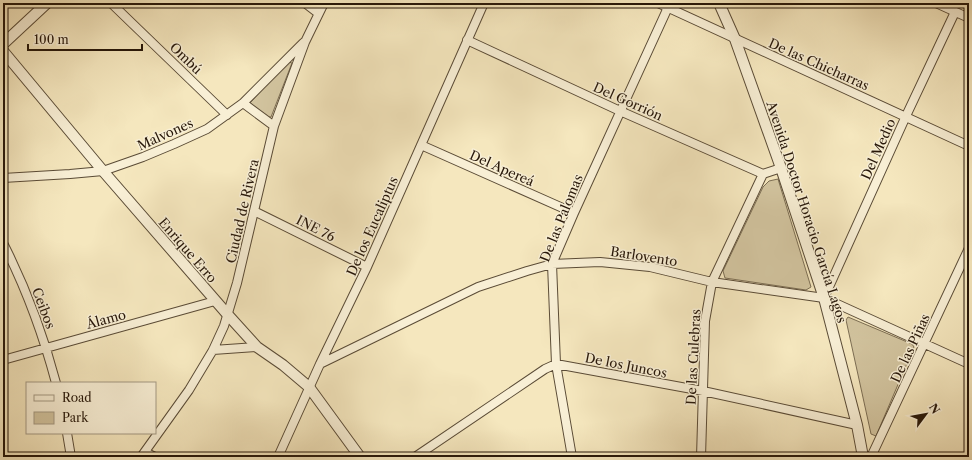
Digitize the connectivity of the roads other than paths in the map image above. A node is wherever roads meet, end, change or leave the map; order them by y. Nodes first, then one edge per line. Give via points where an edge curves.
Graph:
1 (47, 3) edge
2 (111, 3) edge
3 (305, 3) edge
4 (324, 3) edge
5 (484, 3) edge
6 (658, 3) edge
7 (719, 3) edge
8 (936, 3) edge
9 (669, 5) edge
10 (956, 12) junction
11 (318, 13) junction
12 (969, 18) edge
13 (735, 39) junction
14 (467, 40) junction
15 (305, 42) junction
16 (3, 44) edge
17 (3, 51) edge
18 (243, 103) junction
19 (620, 111) junction
20 (227, 115) junction
21 (906, 116) junction
22 (274, 126) junction
23 (421, 145) junction
24 (969, 146) edge
25 (781, 168) junction
26 (103, 171) junction
27 (763, 174) junction
28 (3, 178) edge
29 (254, 211) junction
30 (574, 213) junction
31 (3, 243) edge
32 (969, 248) edge
33 (552, 264) junction
34 (367, 267) junction
35 (712, 282) junction
36 (824, 298) junction
37 (215, 301) junction
38 (228, 316) junction
39 (925, 344) junction
40 (46, 347) junction
41 (257, 347) junction
42 (213, 350) junction
43 (3, 360) edge
44 (320, 364) junction
45 (556, 364) junction
46 (969, 364) edge
47 (56, 382) edge
48 (309, 387) junction
49 (703, 391) junction
50 (857, 425) junction
51 (67, 434) edge
52 (143, 454) edge
53 (71, 457) edge
54 (155, 457) edge
55 (278, 457) edge
56 (360, 457) edge
57 (415, 457) edge
58 (572, 457) edge
59 (701, 457) edge
60 (863, 457) edge
61 (872, 457) edge

1 - 16 street
2 - 20 street, Ombú
3 - 11 street
4 - 11 street, Ciudad de Rivera
5 - 14 street, De los Eucaliptus
6 - 9 street, De las Chicharras
7 - 13 street, Avenida Doctor Horacio García Lagos
8 - 10 street
9 - 13 street, De las Chicharras
9 - 19 street, De las Palomas
10 - 12 street
10 - 21 street, Del Medio
11 - 15 street, Ciudad de Rivera
13 - 21 street, De las Chicharras
13 - 25 street, Avenida Doctor Horacio García Lagos
14 - 19 street, Del Gorrión
14 - 23 street, De los Eucaliptus
15 - 18 street, Malvones
15 - 22 street, Ciudad de Rivera
17 - 26 street, Enrique Erro
18 - 20 street, Malvones
18 - 22 street
19 - 27 street, Del Gorrión
19 - 30 street, De las Palomas
20 - 26 street, Malvones via 206,129 174,144
21 - 24 street, De las Chicharras
21 - 36 street, Del Medio
22 - 29 street, Ciudad de Rivera
23 - 30 street, Del Apereá
23 - 34 street, De los Eucaliptus
25 - 27 street
25 - 36 street, Avenida Doctor Horacio García Lagos
26 - 28 street, Malvones
26 - 37 street, Enrique Erro
27 - 35 street, De las Culebras
29 - 34 street, INE 76
29 - 38 street, Ciudad de Rivera
30 - 33 street, De las Palomas
31 - 40 street, Ceibos via 17,270
32 - 39 street, De las Piñas
33 - 35 street, Barlovento via 600,262 650,267
33 - 44 street, Barlovento via 478,287
33 - 45 street, De las Palomas
34 - 44 street, De los Eucaliptus
35 - 36 street, Barlovento
35 - 49 street, De las Culebras via 705,321
36 - 39 street, Barlovento
36 - 50 street, Avenida Doctor Horacio García Lagos
37 - 38 street, Enrique Erro
37 - 40 street, Álamo
38 - 41 street, Enrique Erro
38 - 42 street, Ciudad de Rivera
39 - 46 street, Barlovento
39 - 61 street, De las Piñas
40 - 43 street, Álamo
40 - 47 street, Ceibos
41 - 42 street
41 - 48 street, Enrique Erro
42 - 52 street, Ciudad de Rivera via 189,390
44 - 48 street, De los Eucaliptus
45 - 49 street, De los Juncos
45 - 57 street
45 - 58 street, De las Palomas
48 - 55 street, De los Eucaliptus
48 - 56 street, Enrique Erro
49 - 50 street, De los Juncos
49 - 59 street, De las Culebras
50 - 60 street, Avenida Doctor Horacio García Lagos
51 - 53 street
52 - 54 street

